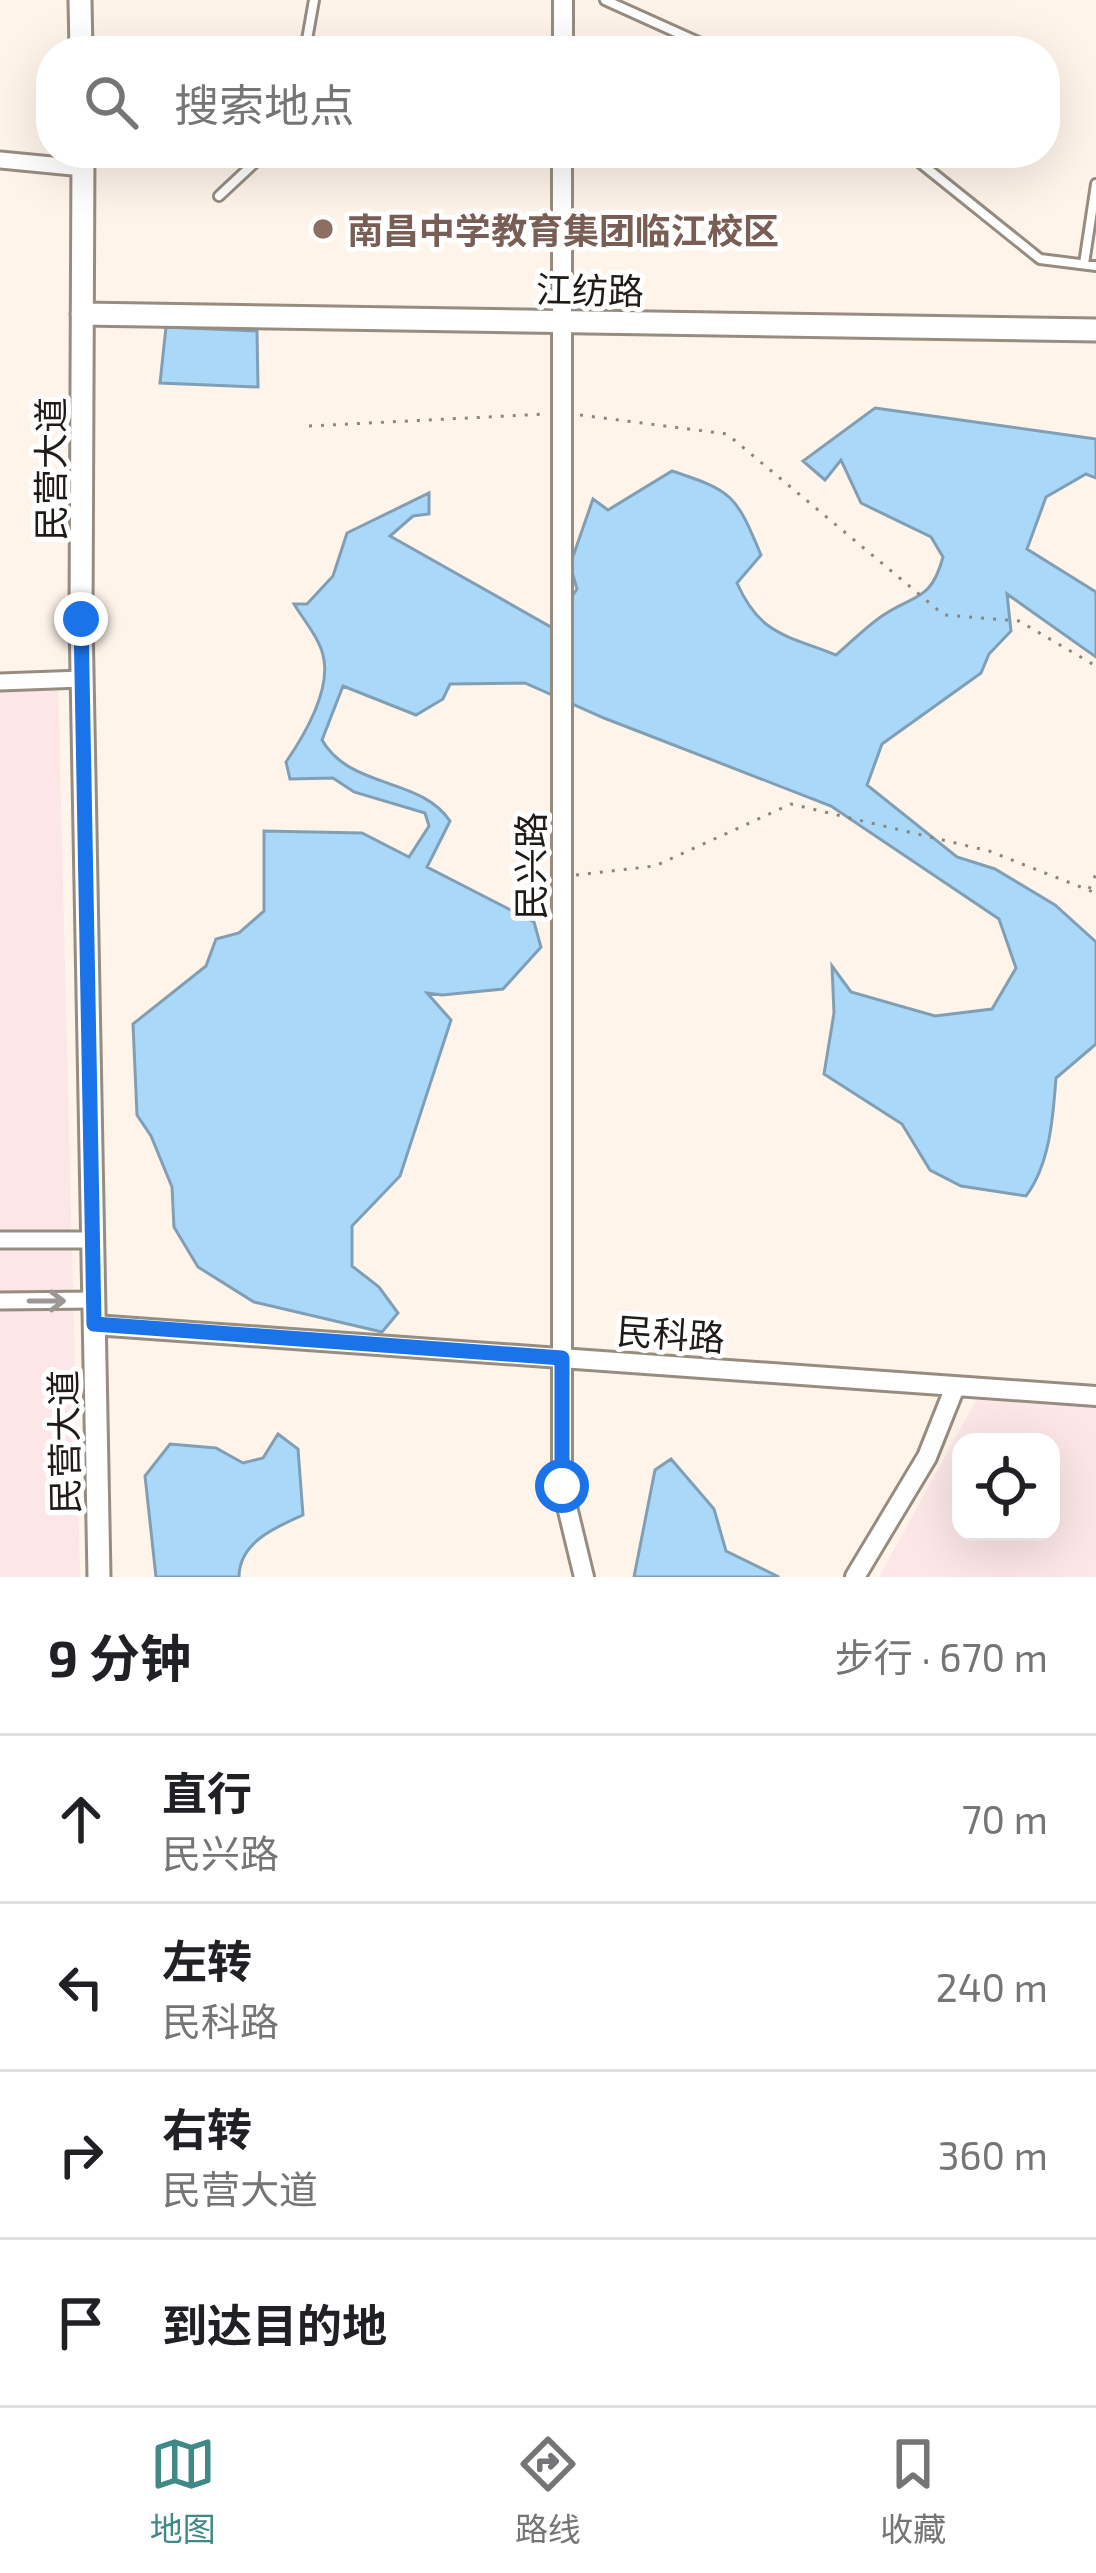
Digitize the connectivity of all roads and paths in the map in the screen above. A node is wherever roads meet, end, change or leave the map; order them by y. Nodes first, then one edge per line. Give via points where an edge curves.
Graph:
1 (80, 0) edge
2 (314, 0) edge
3 (562, 0) edge
4 (605, 0) edge
5 (81, 36) edge
6 (308, 36) edge
7 (562, 36) edge
8 (685, 36) edge
9 (0, 160) edge
10 (36, 160) edge
11 (83, 168) edge
12 (249, 168) edge
13 (562, 168) edge
14 (927, 168) edge
15 (1096, 184) edge
16 (219, 196) dead end
17 (1084, 264) junction
18 (1096, 266) edge
19 (82, 314) junction
20 (562, 321) junction
21 (1096, 330) edge
22 (562, 413) junction
23 (309, 427) dead end
24 (1096, 666) edge
25 (82, 679) junction
26 (0, 682) edge
27 (1096, 874) edge
28 (562, 876) junction
29 (1089, 889) junction
30 (1096, 893) edge
31 (0, 1240) edge
32 (93, 1240) junction
33 (94, 1300) junction
34 (0, 1301) edge
35 (94, 1324) junction
36 (562, 1358) junction
37 (955, 1387) junction
38 (1096, 1396) edge
39 (99, 1577) edge
40 (584, 1577) edge
41 (855, 1577) edge

1 - 5 main road
2 - 6 lane
3 - 7 street
4 - 8 lane
9 - 10 street
11 - 19 main road, 民营大道
12 - 16 lane
13 - 20 street, 民兴路
14 - 17 lane via 1040,259
15 - 17 lane
17 - 18 lane
19 - 20 main road, 江纺路
19 - 25 main road, 民营大道
20 - 21 main road, 江纺路
20 - 22 street, 民兴路
22 - 23 path
22 - 24 path via 727,434 944,615 1019,621
22 - 28 street, 民兴路
25 - 26 street
25 - 32 main road, 民营大道
27 - 29 path
28 - 29 path via 655,866 791,804 989,851
28 - 36 street, 民兴路
29 - 30 path
31 - 32 street
32 - 33 main road, 民营大道
34 -> 33 street
33 - 35 main road, 民营大道
35 - 36 street, 民科路
35 - 39 main road, 民营大道
36 - 37 street, 民科路
36 - 40 street, 民兴路 via 562,1486
37 - 38 street, 民科路
37 - 41 street via 927,1457

